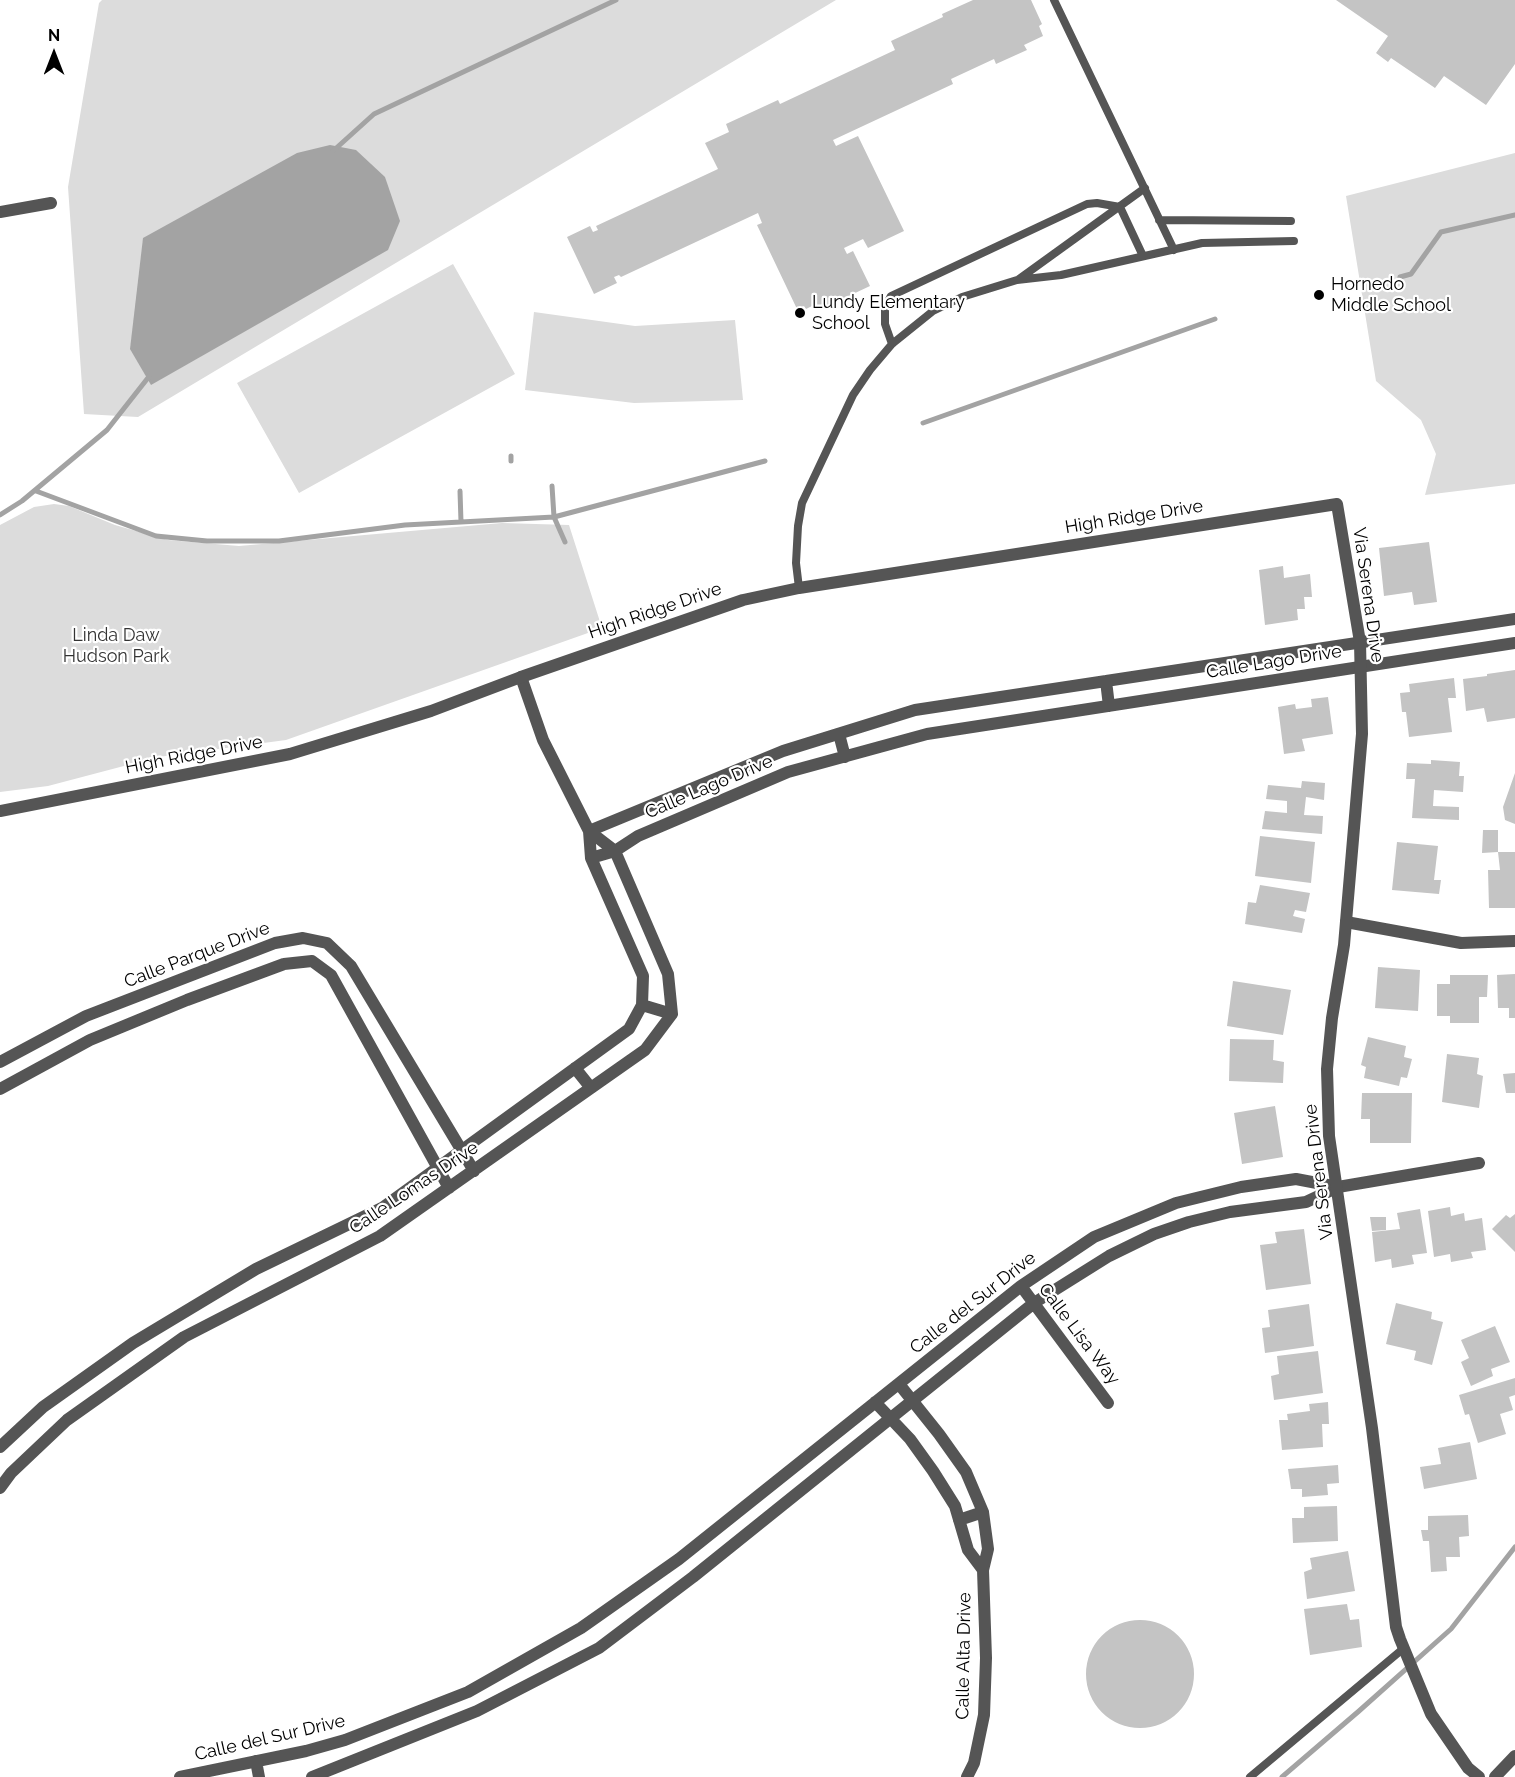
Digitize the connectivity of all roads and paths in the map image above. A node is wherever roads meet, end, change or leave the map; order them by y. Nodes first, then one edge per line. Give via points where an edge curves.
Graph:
1 (1056, 1) edge
2 (1145, 188) junction
3 (51, 203) dead end
4 (1120, 207) junction
5 (0, 212) edge
6 (1160, 219) junction
7 (1291, 221) dead end
8 (1294, 241) dead end
9 (1174, 250) junction
10 (1143, 256) junction
11 (1017, 280) junction
12 (892, 344) junction
13 (1337, 504) joint
14 (799, 588) junction
15 (1515, 619) edge
16 (1360, 642) junction
17 (1515, 643) edge
18 (1361, 666) junction
19 (521, 677) junction
20 (1106, 681) junction
21 (1109, 706) junction
22 (839, 734) junction
23 (845, 757) junction
24 (0, 811) edge
25 (589, 831) junction
26 (615, 851) junction
27 (591, 858) junction
28 (1346, 922) junction
29 (315, 940) junction
30 (1515, 941) edge
31 (312, 961) junction
32 (642, 1005) junction
33 (672, 1014) junction
34 (0, 1062) edge
35 (575, 1068) junction
36 (591, 1088) junction
37 (0, 1089) edge
38 (462, 1150) junction
39 (1479, 1163) dead end
40 (438, 1168) junction
41 (474, 1171) junction
42 (1338, 1187) junction
43 (448, 1188) junction
44 (1021, 1286) junction
45 (1034, 1303) junction
46 (176, 1317) junction
47 (184, 1337) junction
48 (899, 1384) junction
49 (914, 1401) junction
50 (875, 1402) junction
51 (1108, 1403) dead end
52 (891, 1419) junction
53 (0, 1447) edge
54 (0, 1488) edge
55 (983, 1512) junction
56 (959, 1520) junction
57 (679, 1558) junction
58 (982, 1570) junction
59 (693, 1577) junction
60 (1402, 1644) junction
61 (468, 1692) junction
62 (477, 1712) junction
63 (1515, 1756) edge
64 (256, 1761) junction
65 (180, 1777) edge
66 (259, 1777) edge
67 (312, 1777) edge
68 (967, 1777) edge
69 (1250, 1777) edge
70 (1479, 1777) edge
71 (1495, 1777) edge

1 - 2 lane
2 - 4 lane
2 - 6 lane
3 - 5 street
4 - 10 lane
4 - 11 lane
4 - 12 lane via 1087,204 891,296 885,308 885,324
6 - 7 lane
6 - 9 lane
8 - 9 lane via 1202,243
9 - 10 lane
10 - 11 lane via 1061,275
11 - 12 lane via 962,297 933,311
12 - 14 lane via 853,395 802,503 796,563
13 - 14 street, High Ridge Drive
13 - 16 street, Via Serena Drive
14 - 19 street, High Ridge Drive via 743,600
15 - 16 street, Calle Lago Drive
16 - 18 street, Via Serena Drive
16 - 20 street, Calle Lago Drive
17 - 18 street, Calle Lago Drive
18 - 21 street, Calle Lago Drive
18 - 28 street, Via Serena Drive via 1362,734
19 - 24 street, High Ridge Drive via 431,711 290,754
19 - 25 street, Calle Lomas Drive via 543,740
20 - 21 street
20 - 22 street, Calle Lago Drive via 915,710
21 - 23 street, Calle Lago Drive via 927,734
22 - 23 street
22 - 25 street, Calle Lago Drive via 783,752
23 - 26 street, Calle Lago Drive via 788,772 638,836
25 - 26 street, Calle Lomas Drive
25 - 27 street, Calle Lomas Drive
26 - 27 street, Calle Lago Drive
26 - 33 street, Calle Lomas Drive via 668,974
27 - 32 street, Calle Lomas Drive via 643,976
28 - 30 street via 1461,943
28 - 42 street, Via Serena Drive via 1327,1069 1329,1136
29 - 31 street
29 - 34 street, Calle Parque Drive via 275,943 86,1016
29 - 38 street via 327,943 351,966
31 - 37 street via 284,964 165,1009 90,1040
31 - 40 street via 331,975
32 - 33 street
32 - 35 street, Calle Lomas Drive via 630,1029
33 - 36 street, Calle Lomas Drive via 645,1050
35 - 36 street
35 - 38 street, Calle Lomas Drive
36 - 41 street, Calle Lomas Drive
38 - 40 street, Calle Lomas Drive
38 - 41 street
39 - 42 street, Calle del Sur Drive
40 - 43 street
40 - 46 street, Calle Lomas Drive via 382,1208 256,1269
41 - 43 street, Calle Lomas Drive
42 - 44 street, Calle del Sur Drive via 1296,1179 1240,1187 1176,1203 1094,1237
42 - 45 street, Calle del Sur Drive via 1306,1202 1230,1212 1154,1234 1100,1261
42 - 60 street, Via Serena Drive via 1396,1627
43 - 47 street, Calle Lomas Drive via 380,1236
44 - 45 street, Calle Lisa Way
44 - 48 street, Calle del Sur Drive
45 - 49 street, Calle del Sur Drive
45 - 51 street, Calle Lisa Way
46 - 47 street
46 - 53 street, Calle Lomas Drive via 43,1407
47 - 54 street, Calle Lomas Drive via 68,1420
48 - 49 street, Calle Alta Drive
48 - 50 street, Calle del Sur Drive
49 - 52 street, Calle del Sur Drive
49 - 55 street, Calle Alta Drive via 966,1472
50 - 52 street, Calle Alta Drive
50 - 57 street, Calle del Sur Drive
52 - 56 street, Calle Alta Drive via 933,1471 955,1506
52 - 59 street, Calle del Sur Drive
55 - 56 street
55 - 58 street, Calle Alta Drive via 988,1549
56 - 58 street, Calle Alta Drive via 968,1550
57 - 59 street
57 - 61 street, Calle del Sur Drive via 581,1628
58 - 68 street, Calle Alta Drive via 984,1715 974,1763
59 - 62 street, Calle del Sur Drive via 599,1648
60 - 69 lane
60 - 70 street, Via Serena Drive via 1431,1714 1468,1768
61 - 62 street
61 - 64 street, Calle del Sur Drive via 345,1740
62 - 67 street, Calle del Sur Drive
63 - 71 street
64 - 65 street, Calle del Sur Drive
64 - 66 street

